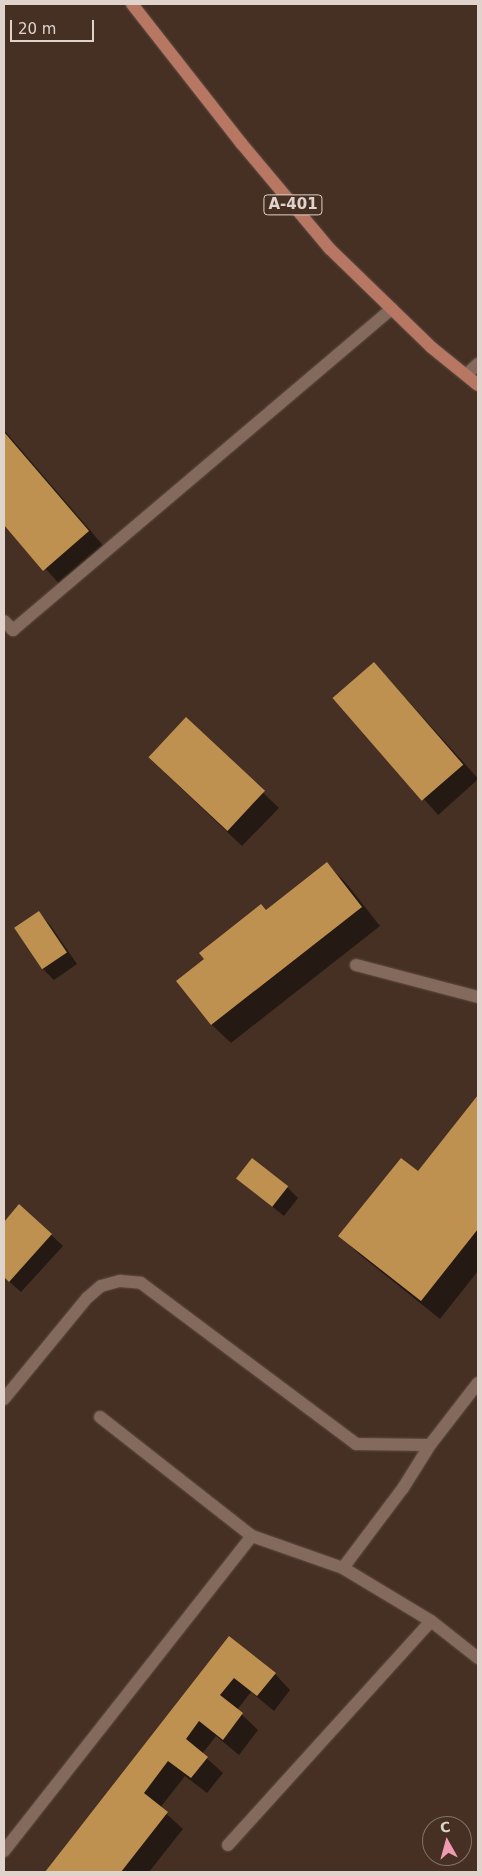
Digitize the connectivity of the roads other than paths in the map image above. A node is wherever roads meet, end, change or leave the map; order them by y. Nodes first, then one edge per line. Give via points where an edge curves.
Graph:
1 (132, 4) edge
2 (392, 309) junction
3 (478, 364) edge
4 (466, 375) junction
5 (478, 384) edge
6 (4, 621) edge
7 (356, 965) dead end
8 (478, 997) edge
9 (478, 1383) edge
10 (4, 1399) edge
11 (100, 1417) dead end
12 (430, 1445) junction
13 (252, 1536) junction
14 (343, 1568) junction
15 (431, 1620) junction
16 (478, 1658) edge
17 (228, 1844) dead end
18 (4, 1851) edge

1 - 2 main road, А-401 via 241,143 330,249
2 - 4 main road, А-401
2 - 6 street via 13,630
3 - 4 street
4 - 5 main road, А-401
7 - 8 street
9 - 12 street
10 - 12 street via 87,1298 101,1286 120,1280 141,1283 356,1444
11 - 13 street
12 - 14 street via 403,1488
13 - 14 street
13 - 18 street
14 - 15 street
15 - 16 street
15 - 17 street

